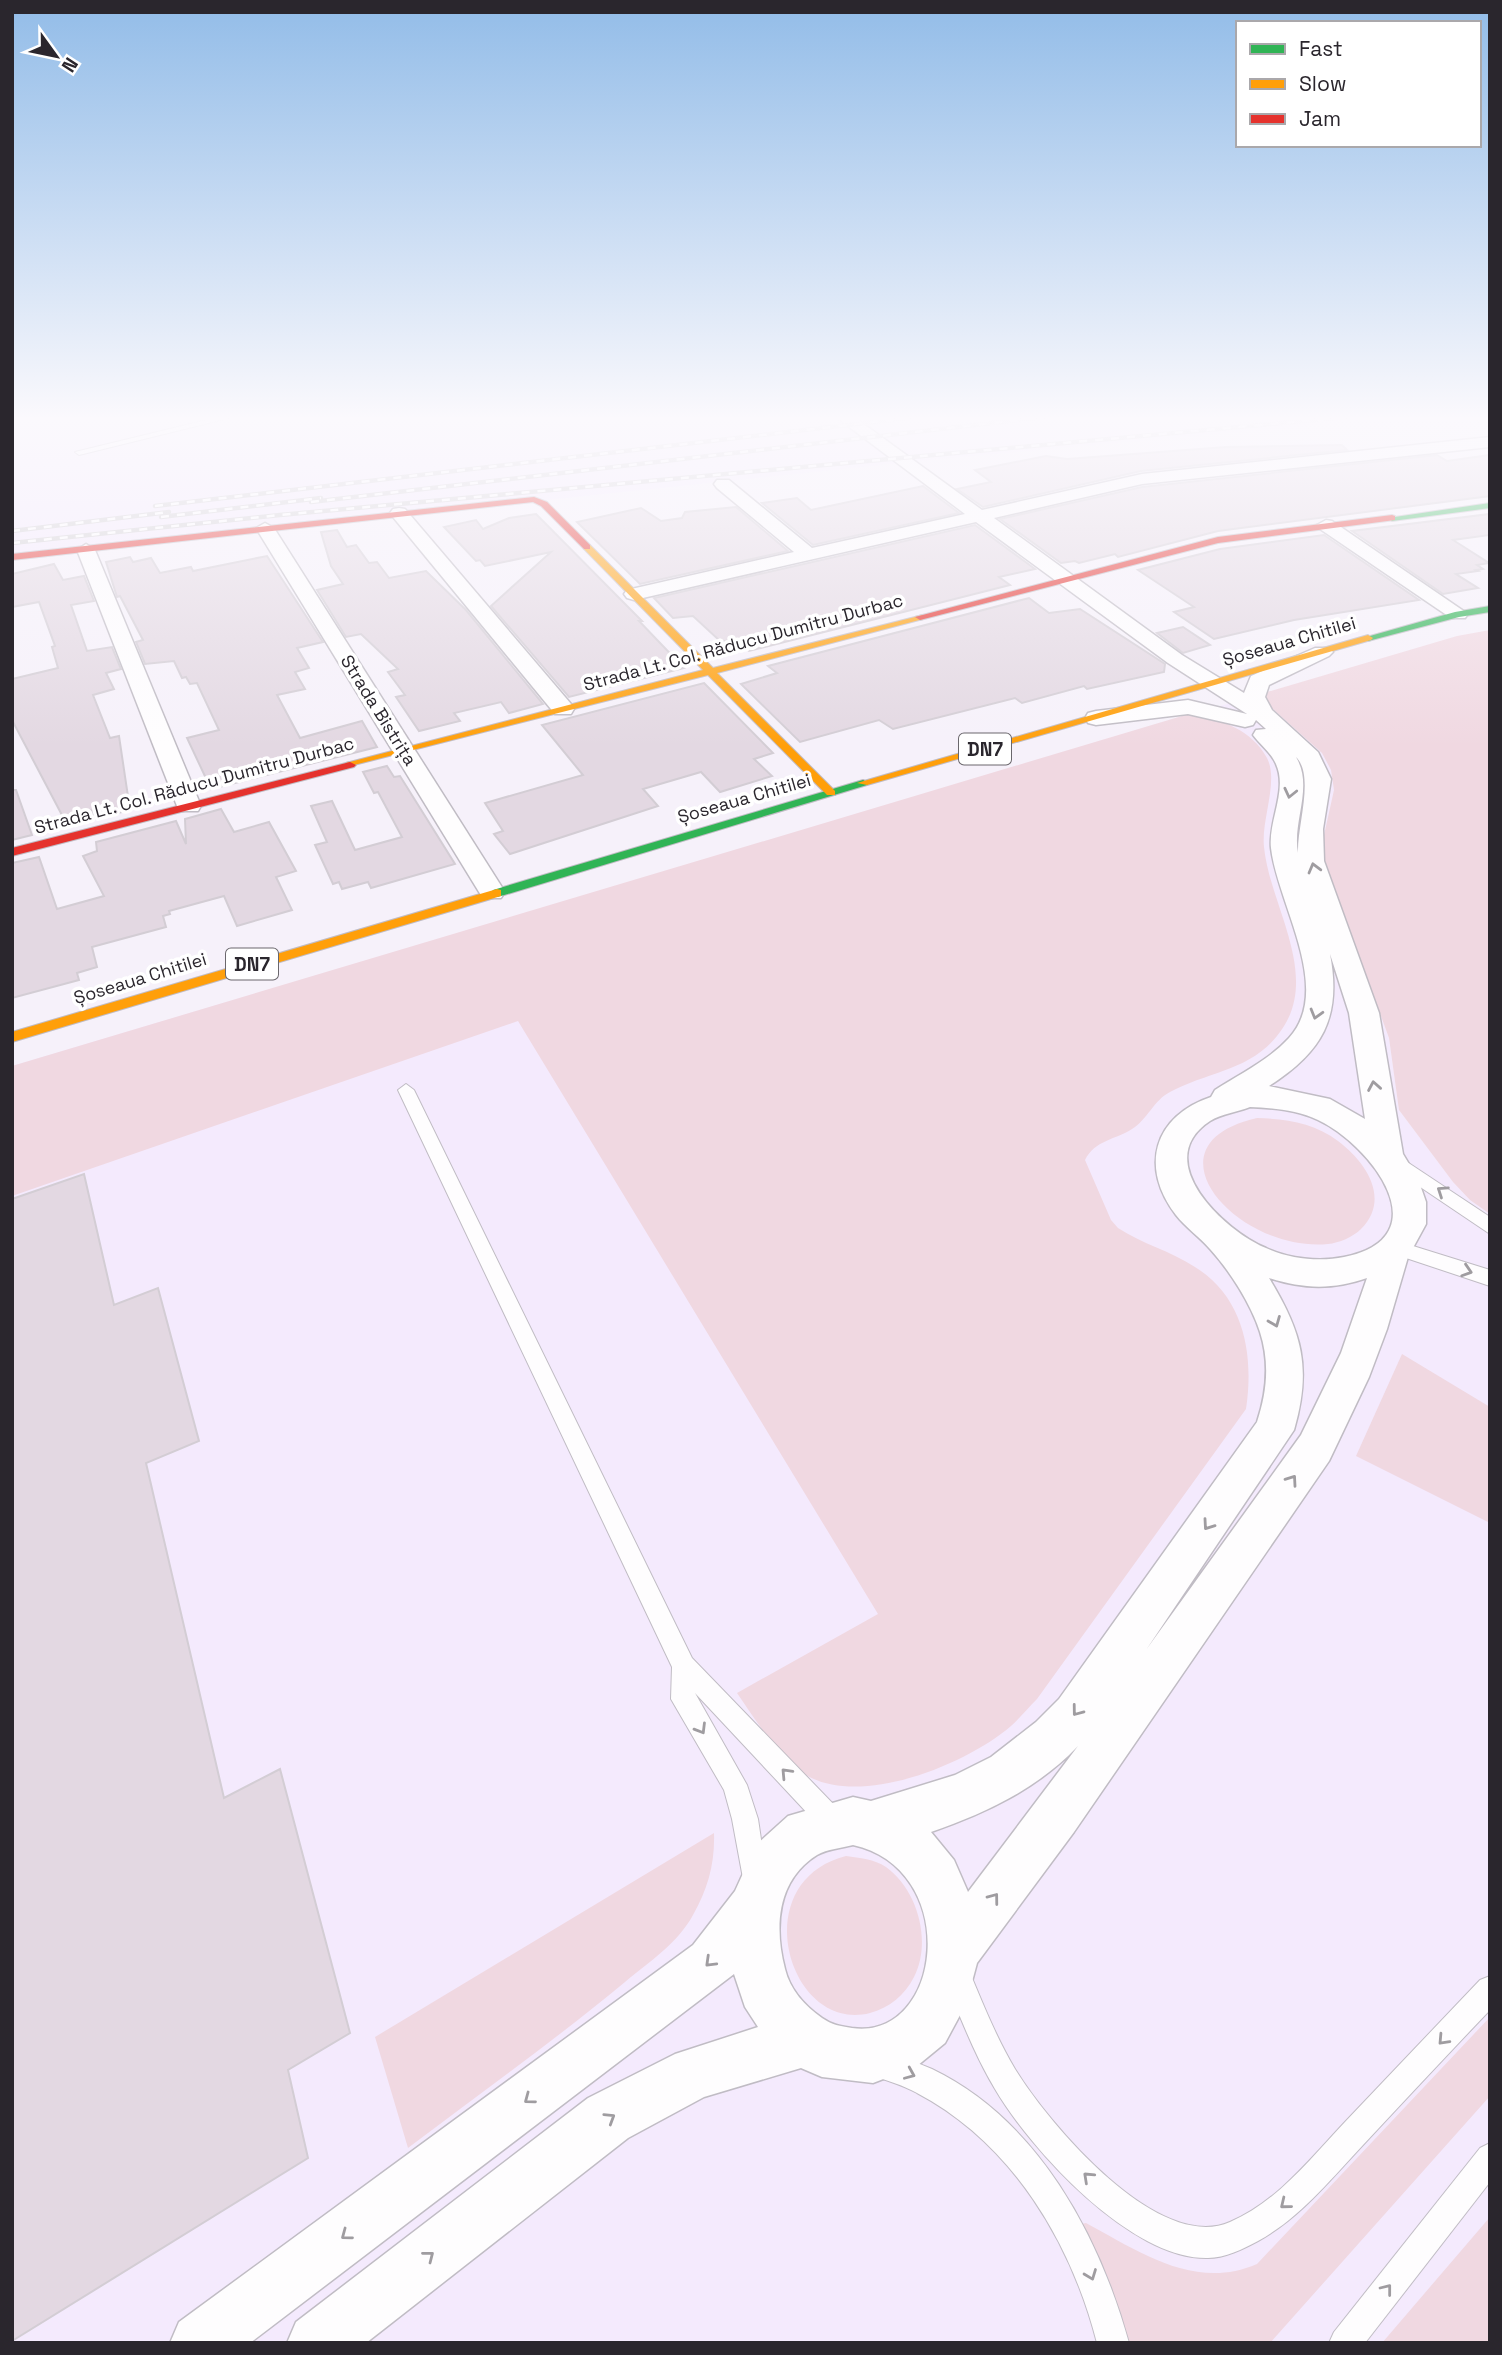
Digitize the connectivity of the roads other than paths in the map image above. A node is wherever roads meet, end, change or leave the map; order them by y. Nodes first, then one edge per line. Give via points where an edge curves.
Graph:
1 (275, 527) edge
2 (411, 527) edge
3 (567, 527) edge
4 (775, 527) edge
5 (927, 527) edge
6 (995, 527) edge
7 (1312, 527) edge
8 (1329, 527) edge
9 (265, 528) junction
10 (86, 550) junction
11 (808, 554) junction
12 (12, 557) edge
13 (1066, 578) junction
14 (634, 594) junction
15 (1490, 609) edge
16 (1458, 614) junction
17 (1328, 650) junction
18 (710, 671) junction
19 (1210, 684) junction
20 (564, 709) junction
21 (1254, 717) junction
22 (1096, 718) junction
23 (403, 750) junction
24 (831, 793) junction
25 (189, 806) junction
26 (12, 852) edge
27 (492, 892) junction
28 (12, 1037) edge
29 (406, 1090) dead end
30 (1222, 1101) junction
31 (1390, 1156) junction
32 (1490, 1227) edge
33 (1225, 1244) junction
34 (1394, 1251) junction
35 (1490, 1278) edge
36 (684, 1665) junction
37 (853, 1823) junction
38 (755, 1903) junction
39 (953, 1959) junction
40 (1490, 1990) edge
41 (824, 2049) junction
42 (1490, 2158) edge
43 (200, 2343) edge
44 (317, 2343) edge
45 (1113, 2343) edge
46 (1345, 2343) edge

1 - 9 street
2 - 20 street
3 - 14 street
4 - 11 street
5 - 11 street
6 - 13 street
7 - 13 street, Strada Lt. Col. Răducu Dumitru Durbac via 1218,540
8 - 16 street
9 - 10 street
9 - 23 street, Strada Bistrița
10 - 12 street
10 - 25 street
11 - 14 street
13 - 18 street, Strada Lt. Col. Răducu Dumitru Durbac
13 - 19 street
14 - 18 street
15 - 16 street, Șoseaua Chitilei / DN7
16 - 17 street, Șoseaua Chitilei / DN7
17 - 19 street, Șoseaua Chitilei / DN7
17 - 21 street via 1259,681
18 - 20 street, Strada Lt. Col. Răducu Dumitru Durbac
18 - 24 street
19 - 21 street via 1216,698
19 - 22 street, Șoseaua Chitilei / DN7
20 - 23 street, Strada Lt. Col. Răducu Dumitru Durbac
21 - 22 street via 1188,707
21 -> 30 street via 1290,766 1293,781 1282,834 1314,954 1320,999 1308,1035 1287,1059
31 -> 21 street via 1364,1013 1311,861 1310,829 1319,779 1316,768 1294,741
22 - 24 street, Șoseaua Chitilei / DN7
23 - 25 street, Strada Lt. Col. Răducu Dumitru Durbac
23 - 27 street, Strada Bistrița
24 - 27 street, Șoseaua Chitilei / DN7
25 - 26 street, Strada Lt. Col. Răducu Dumitru Durbac
27 - 28 street, Șoseaua Chitilei / DN7
29 - 36 lane
30 - 31 street via 1268,1097 1309,1104 1365,1133
30 - 33 street via 1195,1114 1177,1134 1170,1160 1176,1189 1195,1218
32 -> 31 lane
31 - 34 street via 1404,1177 1411,1215 1407,1233
33 - 34 street via 1259,1262 1333,1275 1365,1268
33 -> 37 street via 1257,1286 1282,1340 1284,1404 1274,1430 1053,1741 1022,1768 950,1803
34 -> 35 lane
39 -> 34 street via 1315,1448 1367,1341
37 -> 36 lane via 769,1755 734,1712
36 -> 38 lane via 683,1699 735,1785 745,1819
37 - 38 street via 808,1830 786,1846 768,1869
37 - 39 street via 900,1838 923,1858 940,1886 951,1919
38 - 41 street via 752,1946 761,1982 778,2015
38 -> 43 street via 711,1963
40 -> 39 lane via 1287,2204 1249,2229 1206,2243 1181,2238 1124,2210 1055,2146 1013,2093
39 - 41 street via 934,2016 915,2036 870,2057
44 -> 41 street via 608,2118 694,2073
41 -> 45 lane via 906,2071 958,2102 991,2129 1040,2184 1084,2256
46 -> 42 lane

